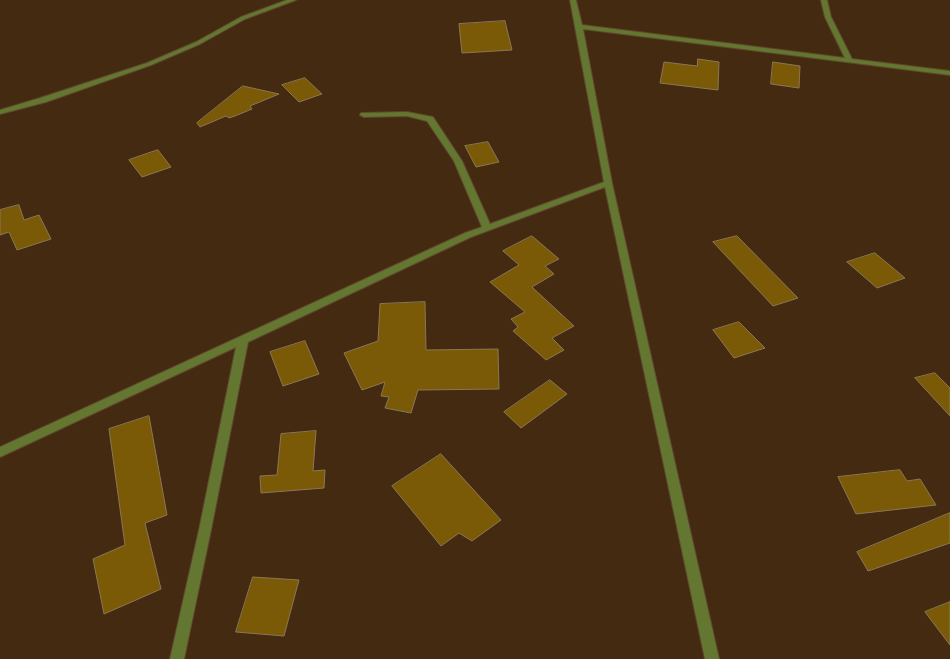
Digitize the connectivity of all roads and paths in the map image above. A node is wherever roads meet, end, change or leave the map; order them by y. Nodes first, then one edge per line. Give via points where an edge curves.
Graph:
1 (293, 0) edge
2 (573, 0) edge
3 (824, 0) edge
4 (579, 28) junction
5 (850, 61) junction
6 (950, 73) edge
7 (0, 112) edge
8 (364, 115) dead end
9 (608, 183) junction
10 (487, 228) junction
11 (243, 339) junction
12 (0, 452) edge
13 (177, 659) edge
14 (712, 659) edge

1 - 7 street via 243,18 198,43 150,64
2 - 4 street
3 - 5 street via 828,17
4 - 5 street
4 - 9 street
5 - 6 street
8 - 10 street via 407,114 430,119 458,161
9 - 10 street
9 - 14 street
10 - 11 street via 460,238
11 - 12 street
11 - 13 street via 206,530

